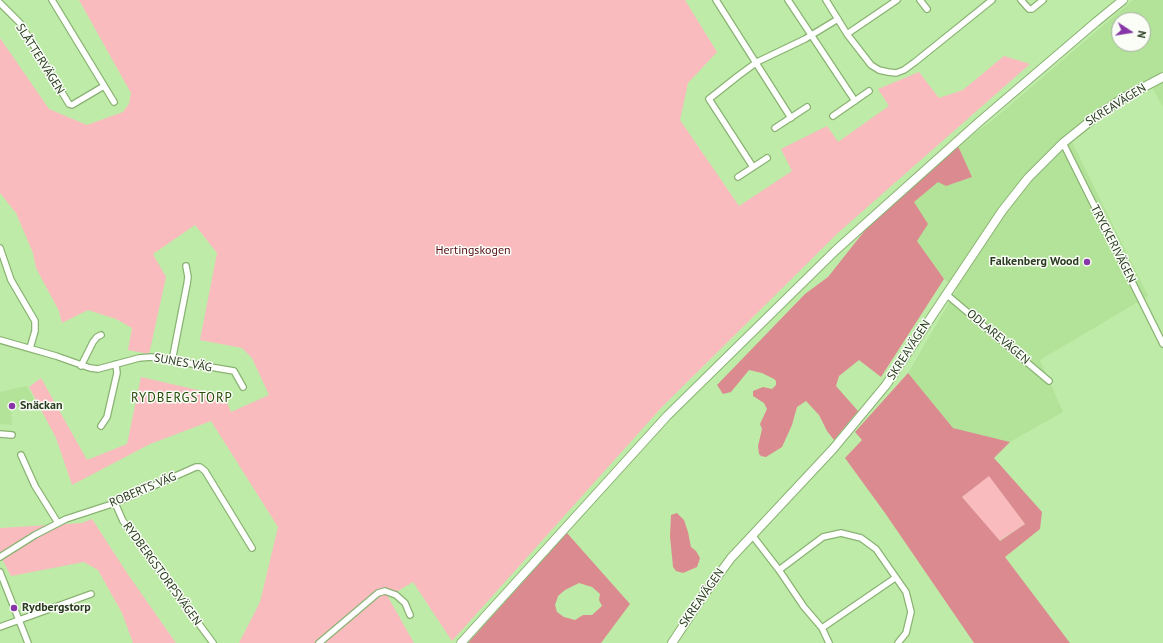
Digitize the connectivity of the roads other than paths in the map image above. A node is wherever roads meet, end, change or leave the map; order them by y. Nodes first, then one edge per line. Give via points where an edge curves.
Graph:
1 (52, 0) edge
2 (716, 0) edge
3 (788, 0) edge
4 (826, 0) edge
5 (897, 0) edge
6 (920, 0) edge
7 (992, 0) edge
8 (1020, 0) edge
9 (1043, 0) edge
10 (1124, 0) edge
11 (0, 3) edge
12 (927, 9) dead end
13 (838, 19) junction
14 (847, 34) junction
15 (812, 35) junction
16 (757, 62) junction
17 (1163, 77) edge
18 (104, 86) junction
19 (869, 91) dead end
20 (855, 100) junction
21 (114, 102) dead end
22 (807, 107) dead end
23 (834, 116) dead end
24 (791, 118) junction
25 (775, 128) dead end
26 (1062, 143) junction
27 (767, 158) dead end
28 (753, 167) junction
29 (738, 177) dead end
30 (0, 248) edge
31 (186, 266) dead end
32 (946, 294) junction
33 (102, 335) dead end
34 (0, 340) edge
35 (1163, 344) edge
36 (30, 348) junction
37 (172, 360) junction
38 (116, 364) junction
39 (82, 366) junction
40 (1049, 381) dead end
41 (243, 387) dead end
42 (101, 426) dead end
43 (0, 434) edge
44 (12, 435) dead end
45 (21, 456) dead end
46 (115, 503) junction
47 (58, 523) junction
48 (752, 535) junction
49 (252, 548) dead end
50 (0, 557) edge
51 (779, 570) junction
52 (0, 572) edge
53 (896, 578) junction
54 (91, 594) dead end
55 (410, 615) dead end
56 (19, 620) junction
57 (0, 627) edge
58 (822, 628) junction
59 (28, 643) edge
60 (212, 643) edge
61 (319, 643) edge
62 (461, 643) edge
63 (672, 643) edge
64 (830, 643) edge
65 (898, 643) edge

1 - 18 street
2 - 16 street
3 - 15 street
4 - 13 street
5 - 14 street
6 - 12 street
7 - 14 street via 916,62 896,73 879,70 871,65
8 - 9 street via 1032,9
10 - 62 main road via 979,122 836,250 667,416
11 - 18 street, SLÅTTERVÄGEN via 20,24 69,104 72,105
13 - 14 street
13 - 15 street
15 - 16 street
15 - 20 street
16 - 24 street
16 - 28 street via 709,99
17 - 26 main road, SKREAVÄGEN via 1106,109
18 - 21 street
19 - 20 street
20 - 23 street
22 - 24 street
24 - 25 street
26 - 32 main road, SKREAVÄGEN via 1014,196
26 - 35 street, TRYCKERIVÄGEN
27 - 28 street
28 - 29 street
30 - 36 street via 11,280 35,321
31 - 37 street via 188,277
32 - 40 street, ODLAREVÄGEN
32 - 48 main road, SKREAVÄGEN via 886,385 861,417
33 - 39 street via 93,342
34 - 36 street, SUNES VÄG
36 - 39 street, SUNES VÄG
37 - 38 street, SUNES VÄG via 145,357
37 - 41 street, SUNES VÄG via 234,371
38 - 39 street, SUNES VÄG via 98,369
38 - 42 street via 117,373 107,417
43 - 44 street
45 - 47 street via 35,486
46 - 47 street, ROBERTS VÄG
46 - 49 street, ROBERTS VÄG via 200,467 205,470
46 - 60 street, RYDBERGSTORPSVÄGEN via 123,521
47 - 50 street, ROBERTS VÄG
48 - 51 street
48 - 63 main road, SKREAVÄGEN via 727,563
51 - 53 street via 823,537 841,533 861,538 876,549
51 - 58 street
52 - 56 street
53 - 58 street
53 - 65 street via 906,592 911,612 906,633
54 - 56 street
55 - 61 street via 405,603 396,595 385,591 378,593
56 - 57 street
56 - 59 street
58 - 64 street

